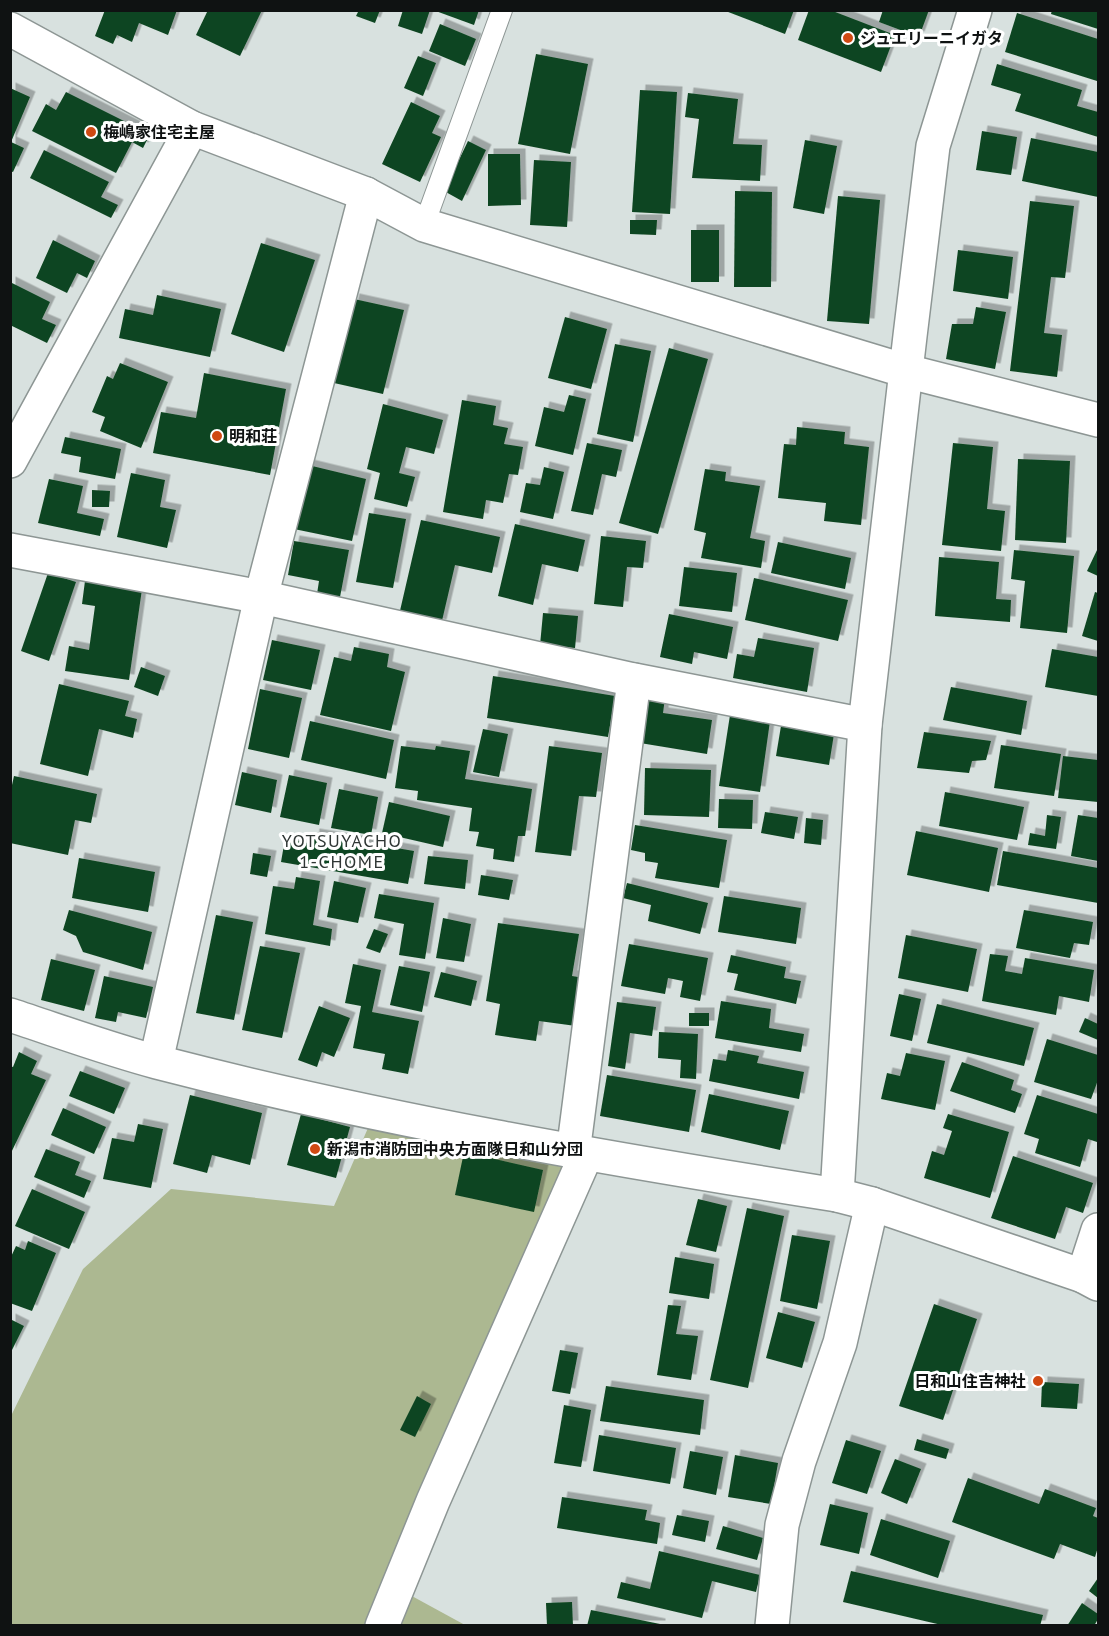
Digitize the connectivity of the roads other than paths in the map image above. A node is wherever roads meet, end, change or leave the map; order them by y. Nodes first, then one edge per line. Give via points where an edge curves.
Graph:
1 (502, 10) edge
2 (975, 10) edge
3 (10, 29) edge
4 (192, 128) junction
5 (366, 194) junction
6 (424, 225) junction
7 (906, 371) junction
8 (1098, 420) edge
9 (10, 461) edge
10 (10, 550) edge
11 (261, 597) junction
12 (633, 680) junction
13 (865, 725) junction
14 (10, 1015) edge
15 (156, 1061) junction
16 (579, 1154) junction
17 (837, 1195) junction
18 (872, 1204) junction
19 (1098, 1230) edge
20 (1090, 1280) edge
21 (382, 1626) edge
22 (772, 1626) edge

1 - 6 lane
2 - 7 street via 933,146
3 - 4 street
4 - 5 street
4 - 9 street
5 - 6 street
5 - 11 street
6 - 7 street
7 - 8 street
7 - 13 street
10 - 11 street
11 - 12 street
11 - 15 street
12 - 13 street
12 - 16 street
13 - 17 street
14 - 15 street
15 - 16 street
16 - 17 street
16 - 21 street
17 - 18 street
18 - 20 street
18 - 22 street via 840,1343 798,1461 782,1525
19 - 20 street

